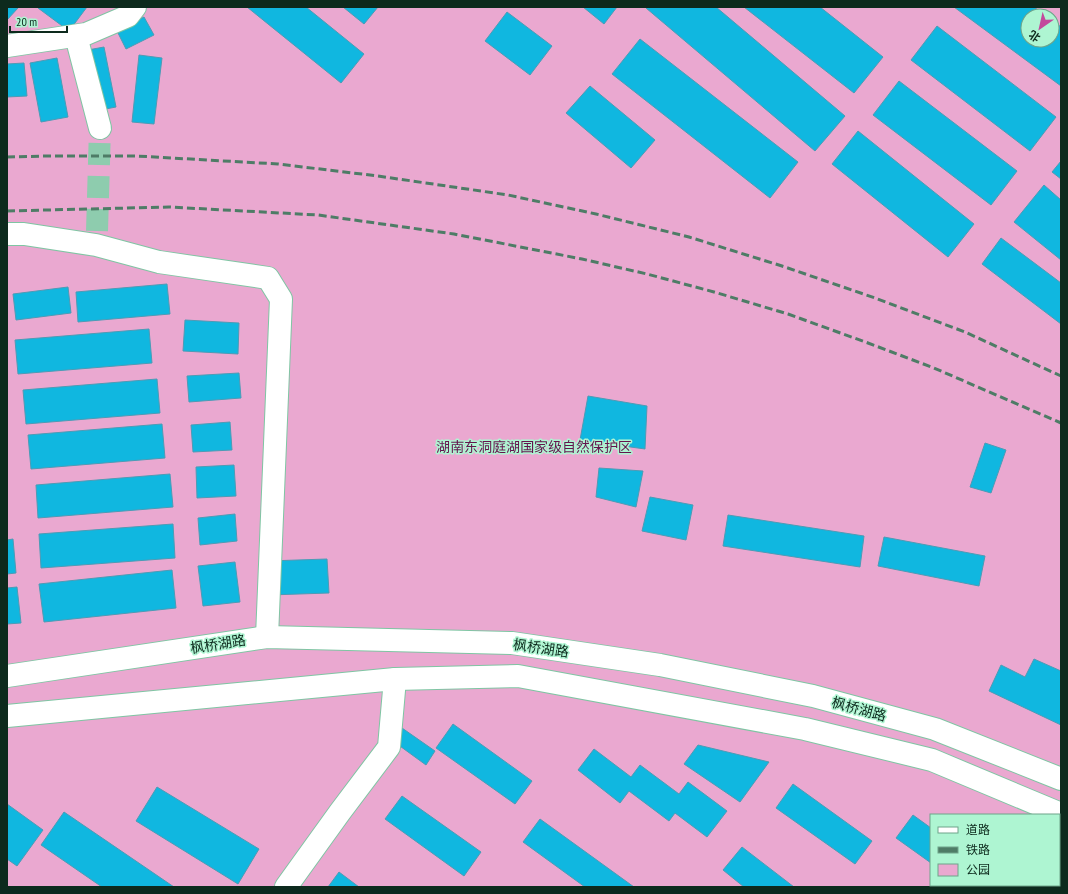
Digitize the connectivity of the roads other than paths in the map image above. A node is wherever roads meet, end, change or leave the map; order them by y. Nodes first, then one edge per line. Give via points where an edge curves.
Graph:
1 (135, 7) edge
2 (76, 36) junction
3 (7, 46) edge
4 (100, 128) tunnel mouth
5 (7, 234) edge
6 (267, 637) junction
7 (7, 676) edge
8 (396, 679) junction
9 (7, 716) edge
10 (1060, 776) edge
11 (1061, 814) edge
12 (286, 887) edge

1 - 2 main road via 128,16
2 - 3 main road
2 - 4 main road
5 - 6 main road via 97,238 159,262 268,278 281,299
6 - 7 main road, 枫桥湖路
6 - 10 main road, 枫桥湖路 via 512,643 660,665 813,696 935,729
8 - 9 main road
8 - 11 main road via 518,676 806,729 932,760
8 - 12 main road via 389,747

